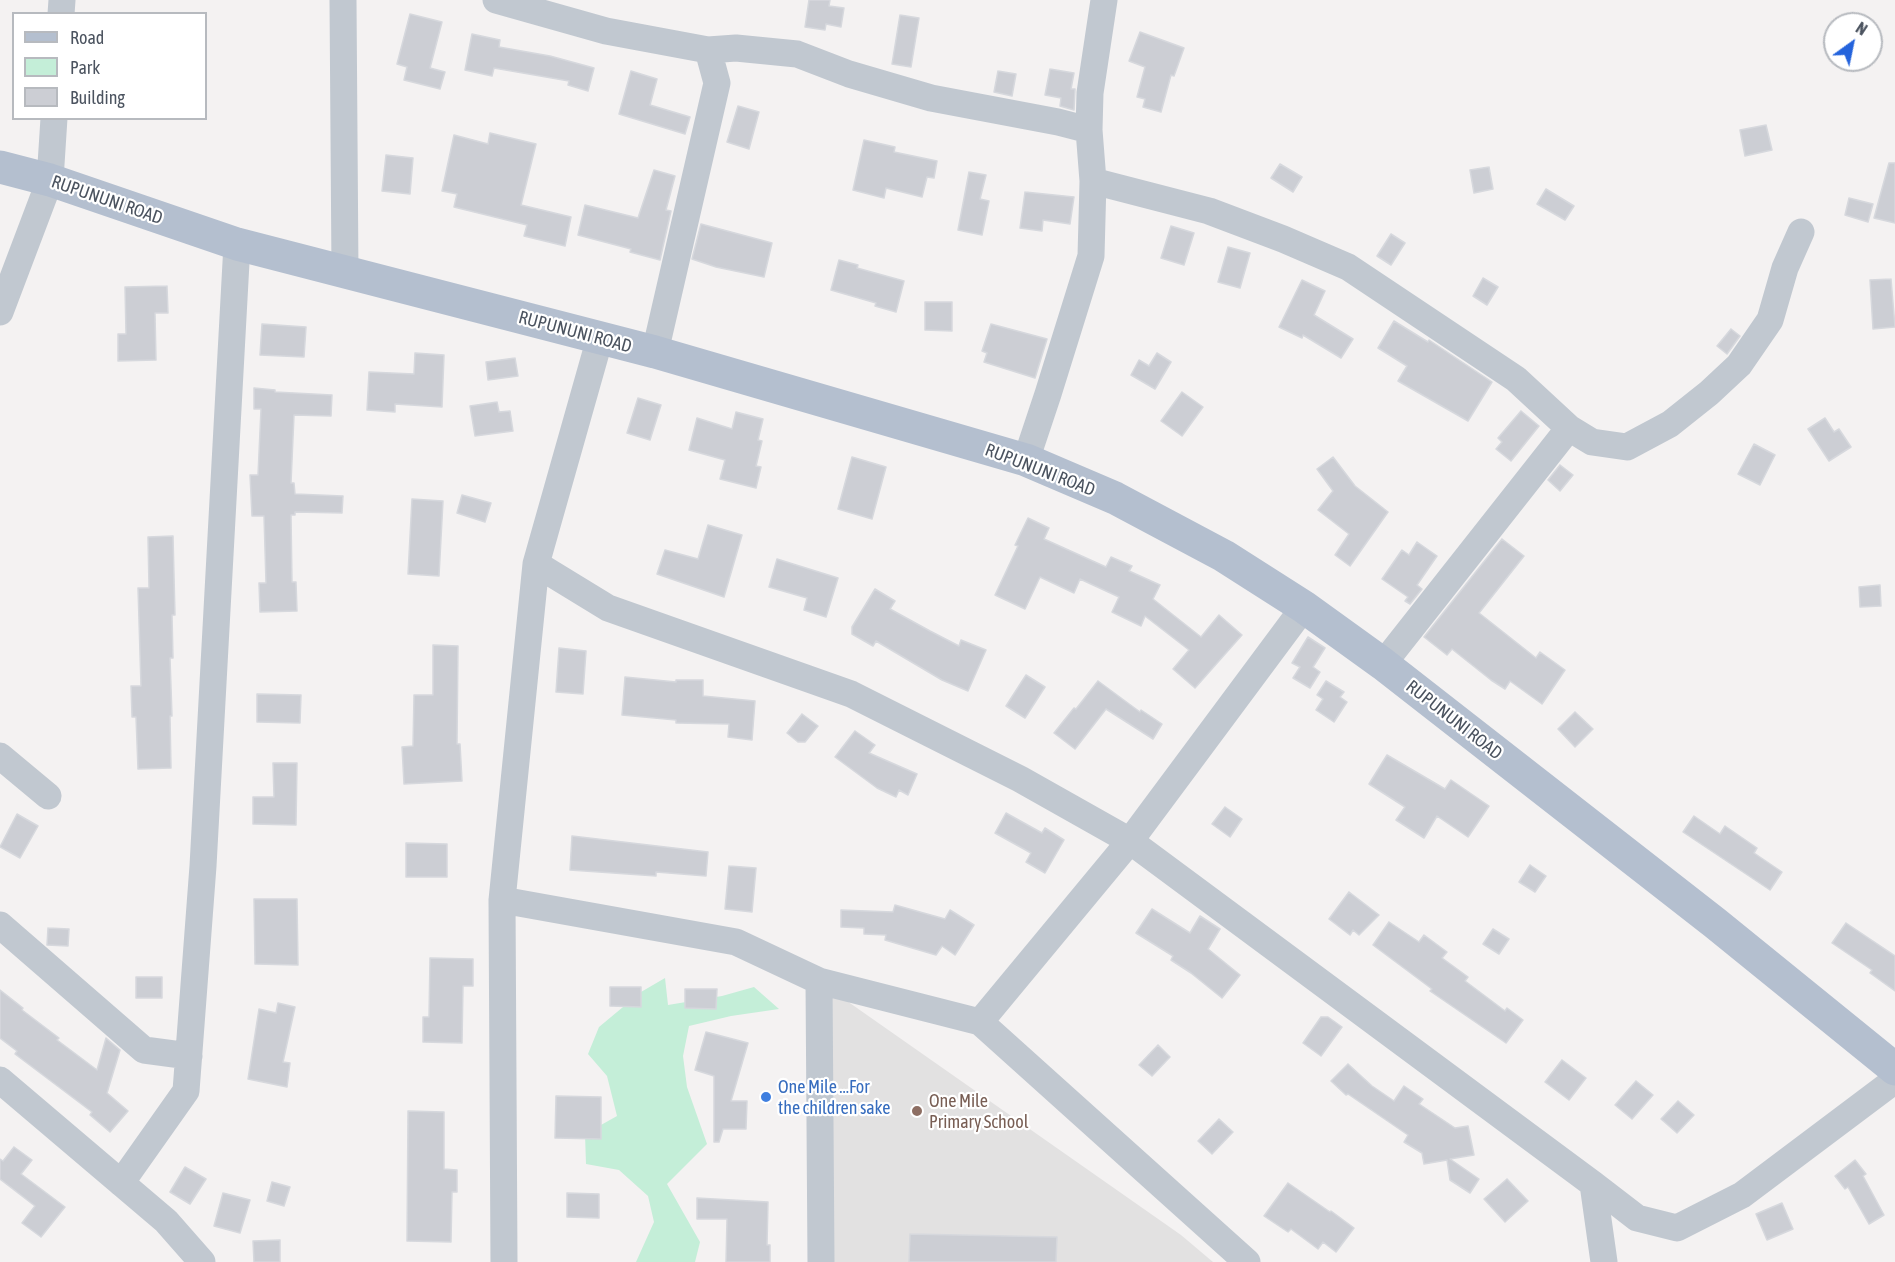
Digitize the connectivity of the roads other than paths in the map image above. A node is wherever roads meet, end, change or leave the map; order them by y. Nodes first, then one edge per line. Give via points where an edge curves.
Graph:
1 (343, 0) edge
2 (496, 0) edge
3 (1104, 0) edge
4 (708, 50) junction
5 (54, 120) edge
6 (1089, 130) junction
7 (0, 167) edge
8 (50, 180) junction
9 (1093, 181) junction
10 (1801, 232) dead end
11 (237, 244) junction
12 (345, 272) junction
13 (0, 312) edge
14 (600, 338) junction
15 (655, 352) junction
16 (1569, 428) junction
17 (1026, 460) junction
18 (536, 564) junction
19 (1304, 607) junction
20 (1383, 664) junction
21 (0, 756) edge
22 (48, 796) dead end
23 (1130, 841) junction
24 (502, 900) junction
25 (0, 925) edge
26 (819, 981) junction
27 (980, 1022) junction
28 (189, 1056) junction
29 (1895, 1069) edge
30 (0, 1080) edge
31 (1895, 1080) edge
32 (121, 1183) junction
33 (1593, 1184) junction
34 (202, 1262) edge
35 (504, 1262) edge
36 (821, 1262) edge
37 (1247, 1262) edge
38 (1604, 1262) edge

1 - 12 street
2 - 4 street via 606,31
3 - 6 street via 1090,93
4 - 6 street via 736,48 797,54 931,98
4 - 15 street via 717,83
5 - 8 street
6 - 9 street
7 - 8 main road, RUPUNUNI ROAD
8 - 11 main road, RUPUNUNI ROAD
8 - 13 street
9 - 16 street via 1209,212 1348,267 1516,379
9 - 17 street via 1091,256
10 - 16 street via 1785,268 1770,320 1739,365 1709,393 1670,424 1627,447 1592,442
11 - 12 main road, RUPUNUNI ROAD
11 - 28 street via 204,854
12 - 14 main road, RUPUNUNI ROAD
14 - 15 main road, RUPUNUNI ROAD
14 - 18 street
15 - 17 main road, RUPUNUNI ROAD
16 - 20 street
17 - 19 main road, RUPUNUNI ROAD via 1115,498 1195,540
18 - 23 street via 608,608 851,694 1020,778
18 - 24 street
19 - 20 main road, RUPUNUNI ROAD
19 - 23 street
20 - 29 main road, RUPUNUNI ROAD
21 - 22 street
23 - 27 street
23 - 33 street
24 - 26 street via 736,942
24 - 35 street
25 - 28 street via 144,1050
26 - 27 street
26 - 36 street
27 - 37 street
28 - 32 street via 186,1091
30 - 32 street
31 - 33 street via 1742,1195 1677,1228 1636,1218
32 - 34 street via 166,1221
33 - 38 street

